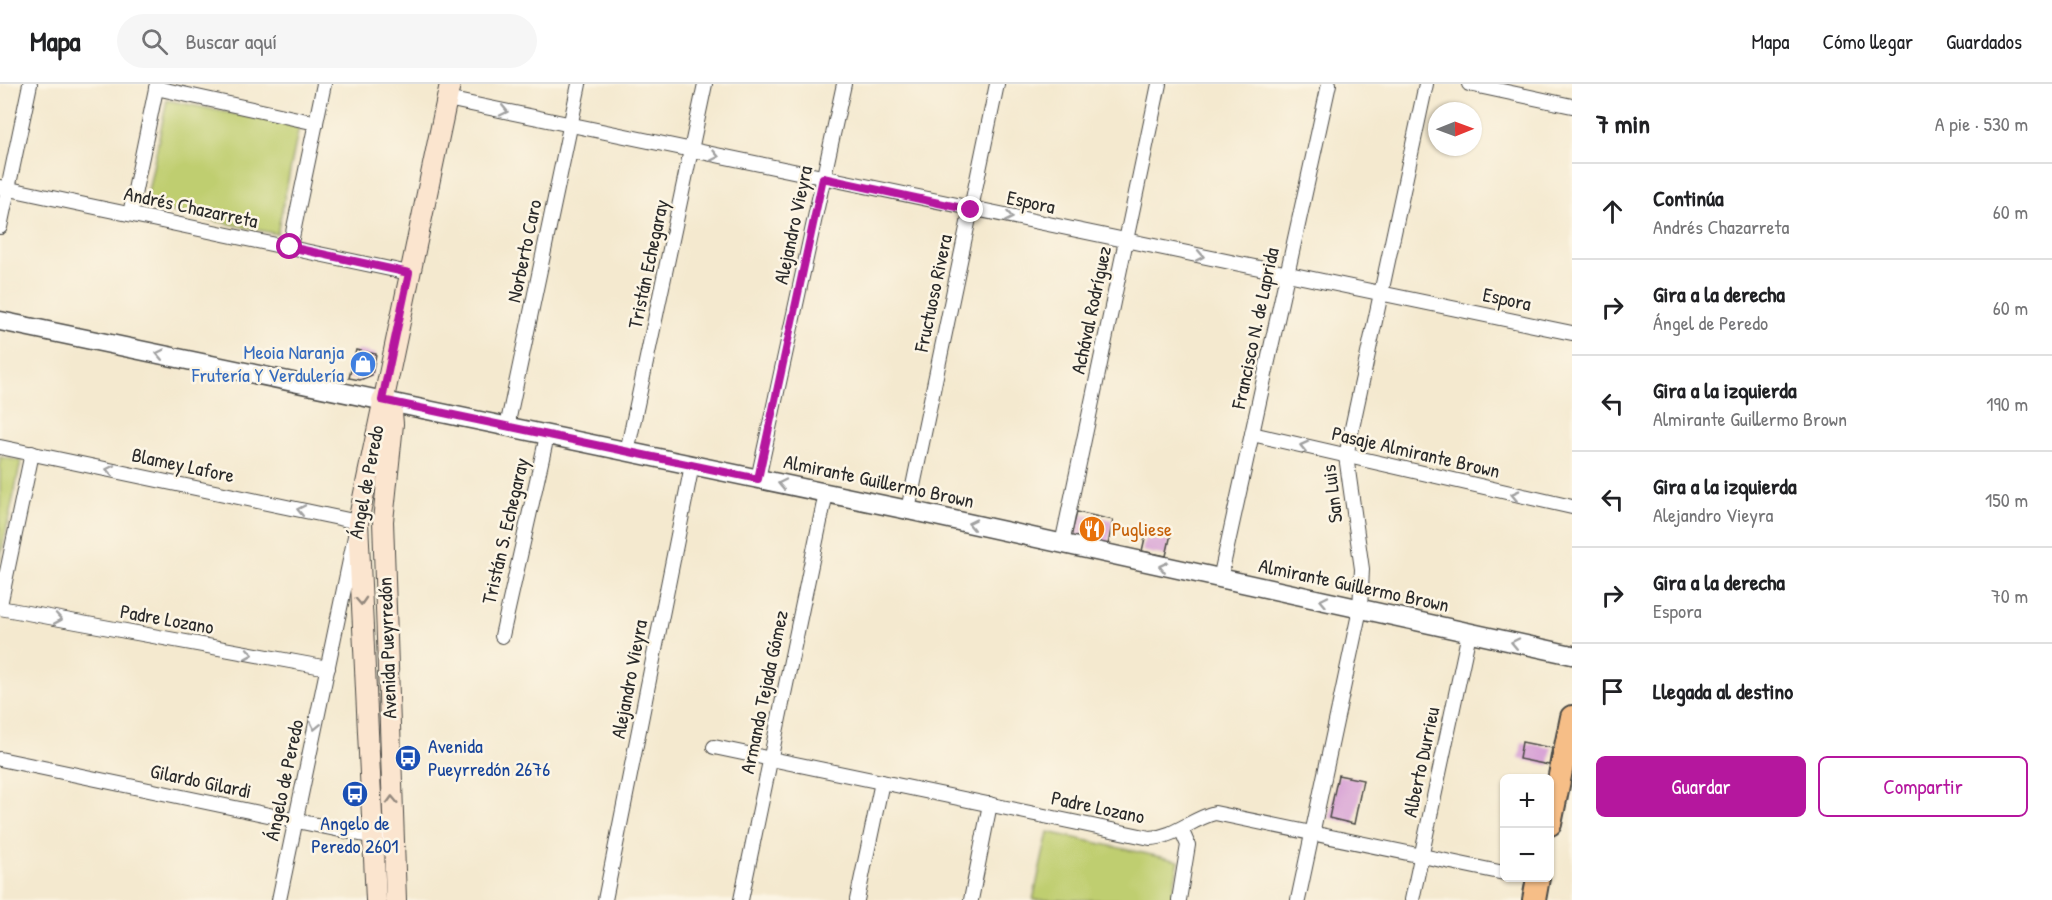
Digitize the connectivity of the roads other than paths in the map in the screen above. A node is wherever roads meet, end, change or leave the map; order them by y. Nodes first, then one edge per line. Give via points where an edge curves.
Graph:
1 (30, 84) edge
2 (324, 84) edge
3 (579, 84) edge
4 (705, 84) edge
5 (843, 84) edge
6 (997, 84) edge
7 (1159, 84) edge
8 (1329, 84) edge
9 (1426, 84) edge
10 (1469, 84) edge
11 (157, 86) edge
12 (448, 92) edge
13 (1572, 106) edge
14 (316, 123) junction
15 (571, 126) junction
16 (692, 151) junction
17 (823, 178) junction
18 (4, 188) edge
19 (971, 210) junction
20 (130, 214) junction
21 (0, 228) edge
22 (1126, 241) junction
23 (290, 247) junction
24 (409, 273) junction
25 (1287, 274) junction
26 (1379, 292) junction
27 (0, 321) edge
28 (1572, 333) edge
29 (382, 400) junction
30 (507, 427) junction
31 (1252, 435) junction
32 (547, 436) junction
33 (0, 447) edge
34 (627, 452) junction
35 (32, 453) junction
36 (1346, 456) junction
37 (692, 465) junction
38 (758, 479) junction
39 (826, 493) junction
40 (1572, 507) edge
41 (908, 510) junction
42 (358, 522) junction
43 (1062, 544) junction
44 (1220, 579) junction
45 (0, 607) edge
46 (1360, 609) junction
47 (1469, 633) junction
48 (502, 636) dead end
49 (1572, 655) edge
50 (328, 668) junction
51 (1572, 717) edge
52 (714, 747) dead end
53 (0, 759) edge
54 (770, 759) junction
55 (882, 782) junction
56 (1565, 789) edge
57 (990, 804) junction
58 (1554, 815) edge
59 (295, 821) junction
60 (1181, 829) junction
61 (1312, 834) junction
62 (393, 837) junction
63 (374, 838) junction
64 (1421, 857) junction
65 (1500, 872) edge
66 (279, 900) edge
67 (376, 900) edge
68 (396, 900) edge
69 (605, 900) edge
70 (741, 900) edge
71 (857, 900) edge
72 (970, 900) edge
73 (1179, 900) edge
74 (1298, 900) edge
75 (1412, 900) edge

1 - 18 street
2 - 14 street
3 - 15 street, Norberto Caro
4 - 16 street, Tristán Echegaray
5 - 17 street, Alejandro Vieyra
6 - 19 street, Fructuoso Rivera
7 - 22 street, Achával Rodríguez
8 - 25 street, Francisco N. de Laprida
9 - 26 street, San Luis
10 - 13 street
11 - 14 street
11 - 20 street
12 -> 15 street, Espora
12 - 24 main road, Ángel de Peredo
14 - 23 street
15 - 16 street, Espora
15 - 30 street, Norberto Caro
16 -> 17 street, Espora
16 - 34 street, Tristán Echegaray
17 - 19 street, Espora
17 - 38 street, Alejandro Vieyra
18 - 20 street, Andrés Chazarreta
18 - 21 street
19 -> 22 street, Espora
19 - 41 street, Fructuoso Rivera
20 - 23 street, Andrés Chazarreta
22 -> 25 street, Espora
22 - 43 street, Achával Rodríguez
23 - 24 street, Andrés Chazarreta
24 - 29 main road, Ángel de Peredo
25 - 26 street, Espora
25 - 31 street, Francisco N. de Laprida
26 - 28 street, Espora
26 - 36 street, San Luis
29 -> 27 street, Almirante Guillermo Brown
29 - 30 street, Almirante Guillermo Brown
29 - 42 main road, Ángel de Peredo
62 -> 29 main road, Avenida Pueyrredón via 383,521 393,424 392,412
30 - 32 street, Almirante Guillermo Brown
36 -> 31 street, Pasaje Almirante Brown
31 - 44 street, Francisco N. de Laprida
32 - 34 street, Almirante Guillermo Brown
32 - 48 street, Tristán S. Echegaray
33 - 35 street, Blamey Lafore
34 - 37 street, Almirante Guillermo Brown
42 -> 35 street, Blamey Lafore
35 - 45 street
40 -> 36 street, Pasaje Almirante Brown
36 - 46 street, San Luis via 1362,569
37 - 38 street, Almirante Guillermo Brown
37 - 69 street, Alejandro Vieyra
39 -> 38 street, Almirante Guillermo Brown
39 - 41 street, Almirante Guillermo Brown
39 - 54 street, Armando Tejada Gómez
43 -> 41 street, Almirante Guillermo Brown
42 - 50 street, Ángel de Peredo
42 -> 63 main road, Avenida Pueyrredón
44 -> 43 street, Almirante Guillermo Brown
46 -> 44 street, Almirante Guillermo Brown
45 -> 50 street, Padre Lozano
46 - 47 street, Almirante Guillermo Brown
46 - 61 street, San Luis
49 -> 47 street, Almirante Guillermo Brown
47 - 64 street, Alberto Durrieu
50 -> 59 street, Ángelo de Peredo
51 - 56 main road
52 - 54 street, Padre Lozano
53 - 59 street, Gilardo Gilardi
54 - 55 street, Padre Lozano
54 - 70 street, Armando Tejada Gómez
55 - 57 street, Padre Lozano
55 - 71 street
56 - 58 main road
57 - 60 street, Padre Lozano via 1150,838
57 - 72 street
59 - 63 street, Gilardo Gilardi
59 - 66 street, Ángelo de Peredo
60 - 61 street, Padre Lozano via 1215,813
60 - 73 street via 1188,844
61 - 64 street, Padre Lozano
61 - 74 street, San Luis
62 - 63 street, Gilardo Gilardi
62 - 68 main road, Avenida Pueyrredón
63 - 67 main road, Avenida Pueyrredón
64 - 65 street, Padre Lozano
64 - 75 street, Alberto Durrieu

